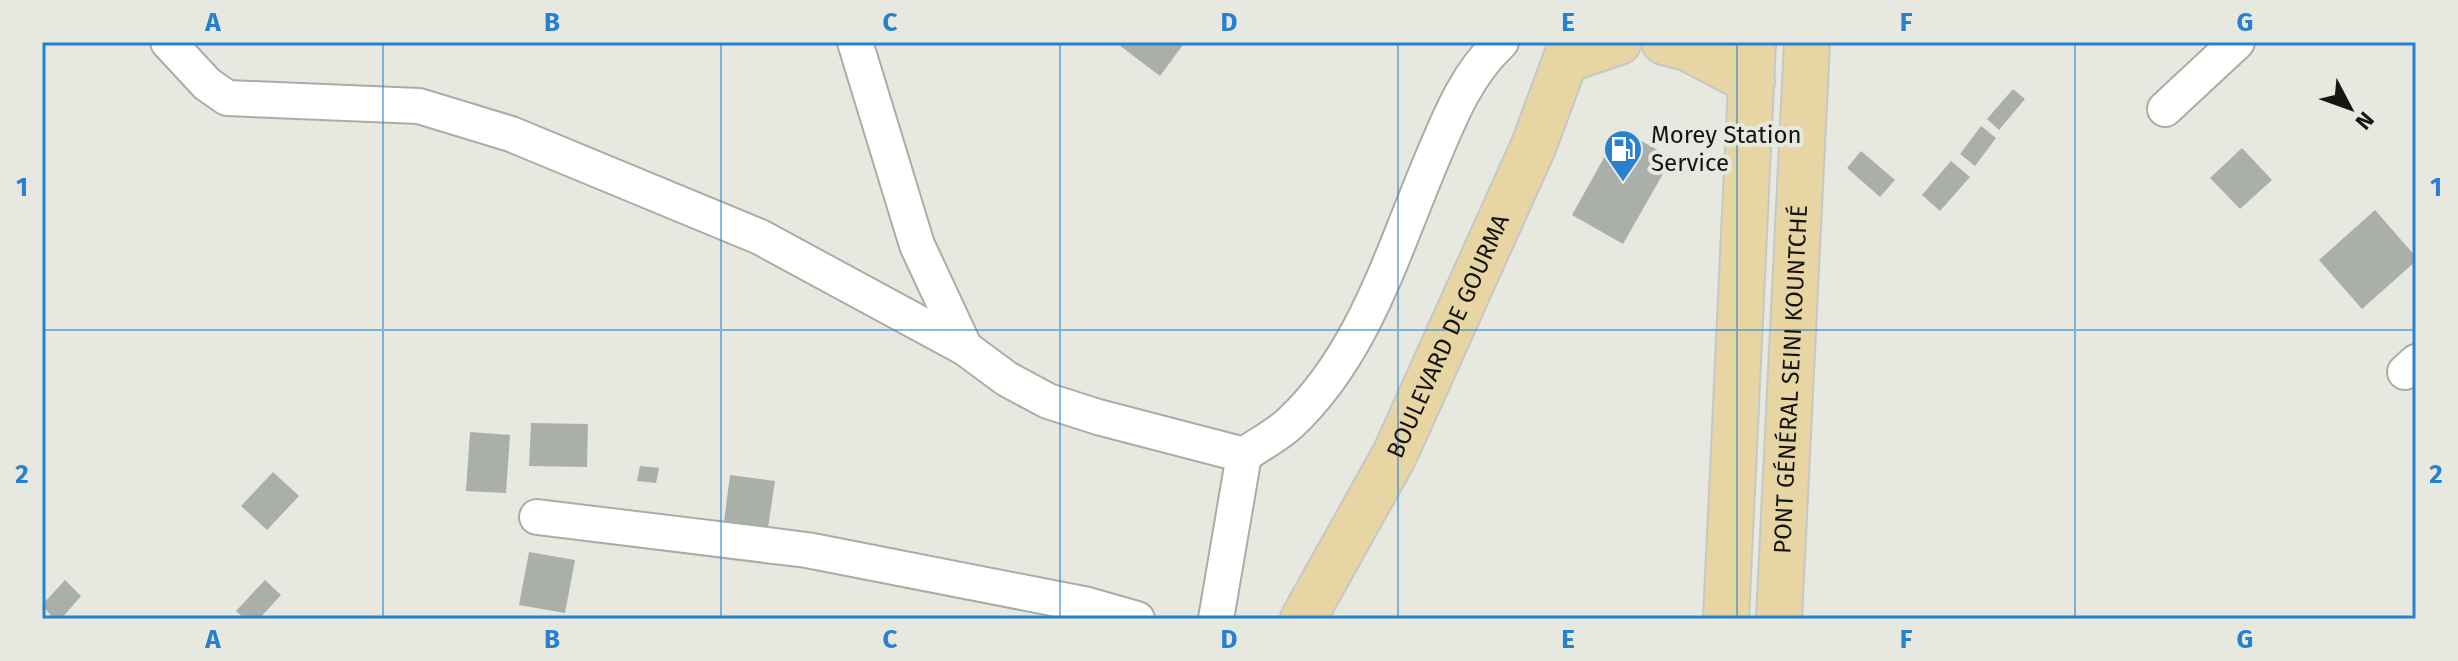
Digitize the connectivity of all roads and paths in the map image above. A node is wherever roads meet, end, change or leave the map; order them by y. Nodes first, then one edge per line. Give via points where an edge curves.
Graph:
1 (168, 42) edge
2 (855, 42) edge
3 (1501, 42) edge
4 (1619, 42) edge
5 (1664, 42) edge
6 (2237, 42) edge
7 (1806, 43) edge
8 (1569, 51) edge
9 (1752, 62) edge
10 (2165, 109) dead end
11 (965, 348) junction
12 (1244, 455) junction
13 (537, 517) dead end
14 (1137, 619) edge
15 (1216, 619) edge
16 (1303, 619) edge
17 (1726, 619) edge
18 (1779, 619) edge

1 - 11 street via 227,98 419,106 511,134 760,237
2 - 11 street via 917,245
3 - 12 street via 1479,62 1457,101 1354,341 1288,426
4 - 8 main road
5 - 9 main road
6 - 10 street
7 - 18 main road, PONT GÉNÉRAL SEINI KOUNTCHÉ
8 - 16 main road, BOULEVARD DE GOURMA via 1534,145 1395,454
9 - 17 main road
11 - 12 street via 1048,401
12 - 15 street
13 - 14 street via 807,550

